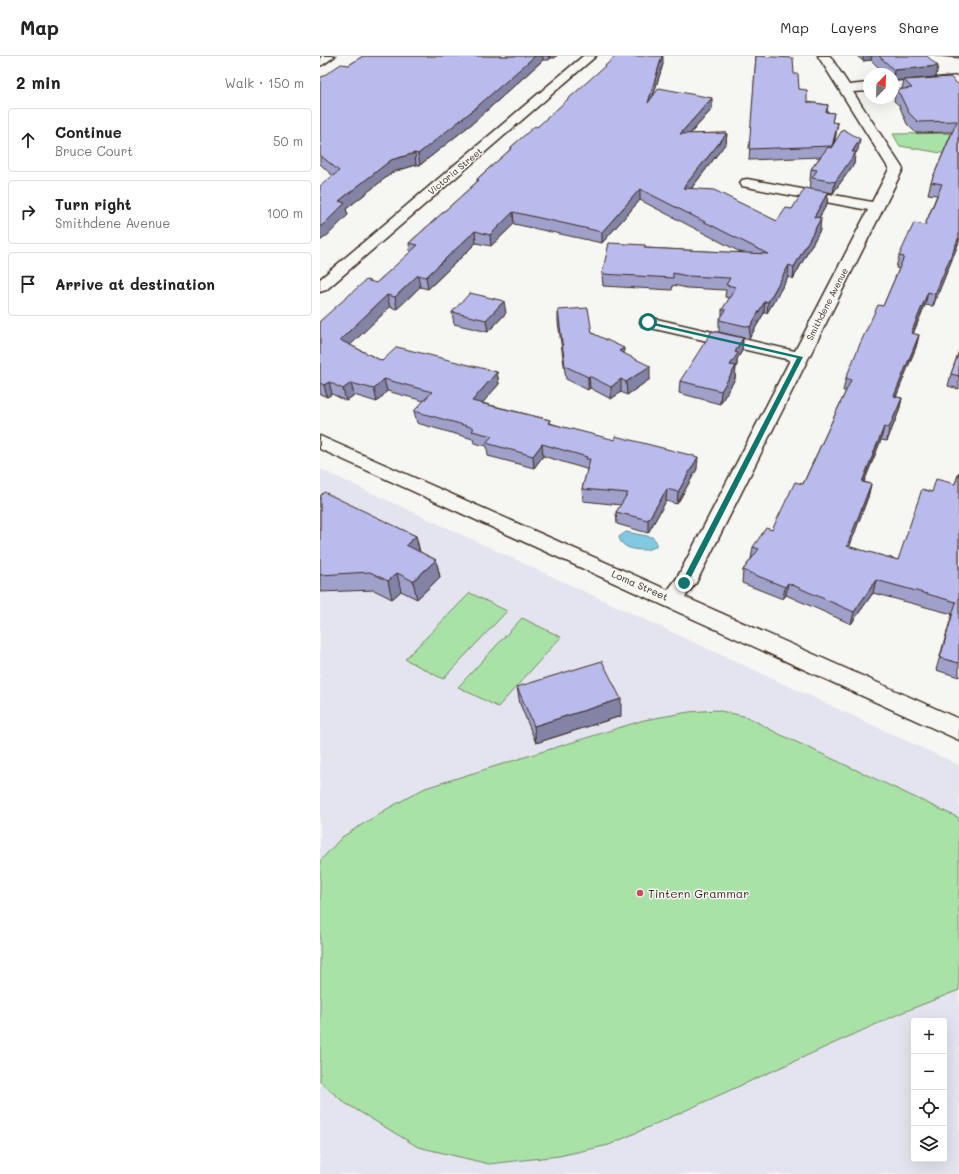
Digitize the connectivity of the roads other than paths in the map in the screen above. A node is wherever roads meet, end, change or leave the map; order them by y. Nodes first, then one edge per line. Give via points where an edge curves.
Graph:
1 (329, 56) edge
2 (590, 56) edge
3 (824, 56) edge
4 (320, 62) edge
5 (959, 80) edge
6 (899, 86) edge
7 (863, 88) edge
8 (845, 89) junction
9 (747, 183) dead end
10 (877, 207) junction
11 (320, 287) edge
12 (648, 322) dead end
13 (800, 357) junction
14 (320, 442) edge
15 (672, 599) junction
16 (959, 730) edge

1 - 4 street
2 - 11 street, Victoria Street
3 - 8 street, Smithdene Avenue
5 - 6 street
7 - 8 street
8 - 10 street, Smithdene Avenue via 896,169
9 - 10 street
10 - 13 street, Smithdene Avenue
12 - 13 street
13 - 15 street, Smithdene Avenue via 684,583
14 - 15 street, Loma Street
15 - 16 street, Loma Street

